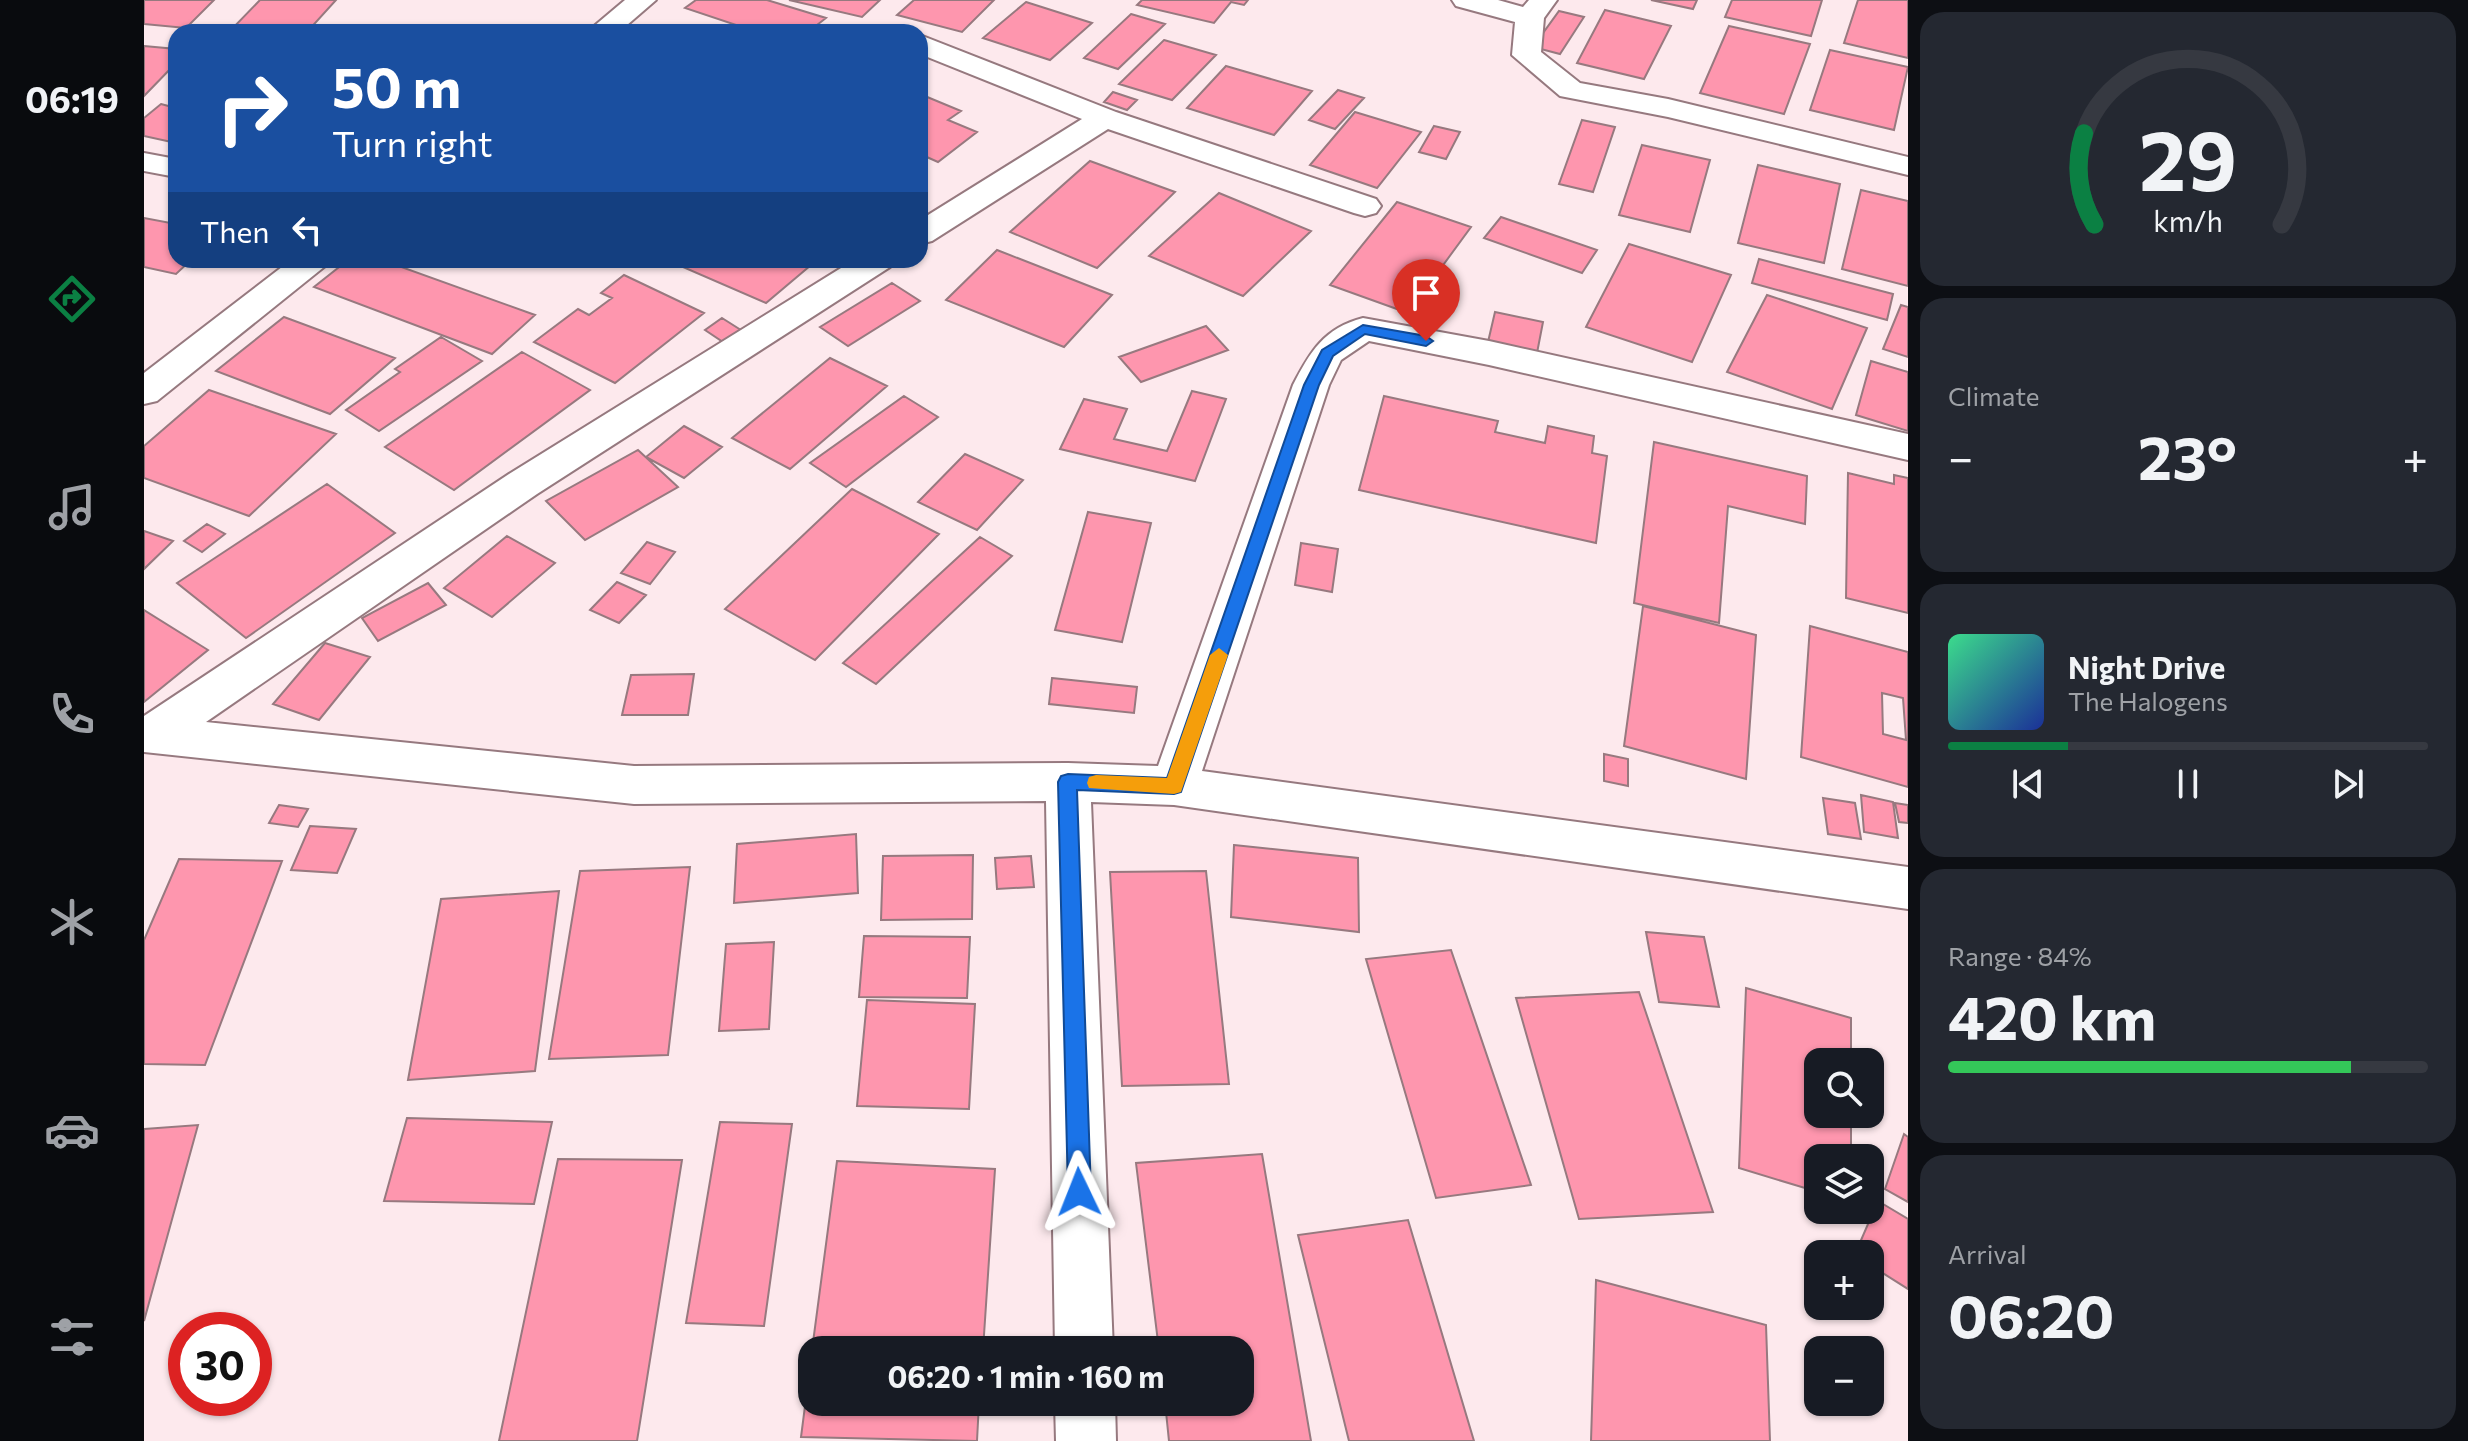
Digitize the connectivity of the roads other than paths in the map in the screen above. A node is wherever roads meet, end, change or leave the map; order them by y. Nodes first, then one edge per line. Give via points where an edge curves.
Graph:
1 (642, 0) edge
2 (1466, 0) edge
3 (1537, 9) edge
4 (611, 24) edge
5 (928, 47) edge
6 (1105, 118) junction
7 (144, 162) edge
8 (168, 166) edge
9 (1908, 166) edge
10 (1365, 206) dead end
11 (928, 229) edge
12 (302, 268) edge
13 (865, 268) edge
14 (144, 392) edge
15 (1908, 447) edge
16 (149, 735) edge
17 (1068, 782) junction
18 (1174, 786) junction
19 (1908, 888) edge
20 (1084, 1336) edge
21 (1085, 1416) edge
22 (1086, 1441) edge

1 - 4 street
2 - 3 street
3 - 9 street via 1526,55 1571,90
5 - 6 street
6 - 10 street
6 - 11 street
7 - 8 street
12 - 14 street
13 - 16 street via 523,484
15 - 18 street via 1363,329 1327,353 1311,385
16 - 17 street via 634,785
17 - 18 street
17 - 20 street
18 - 19 street
21 - 22 street

